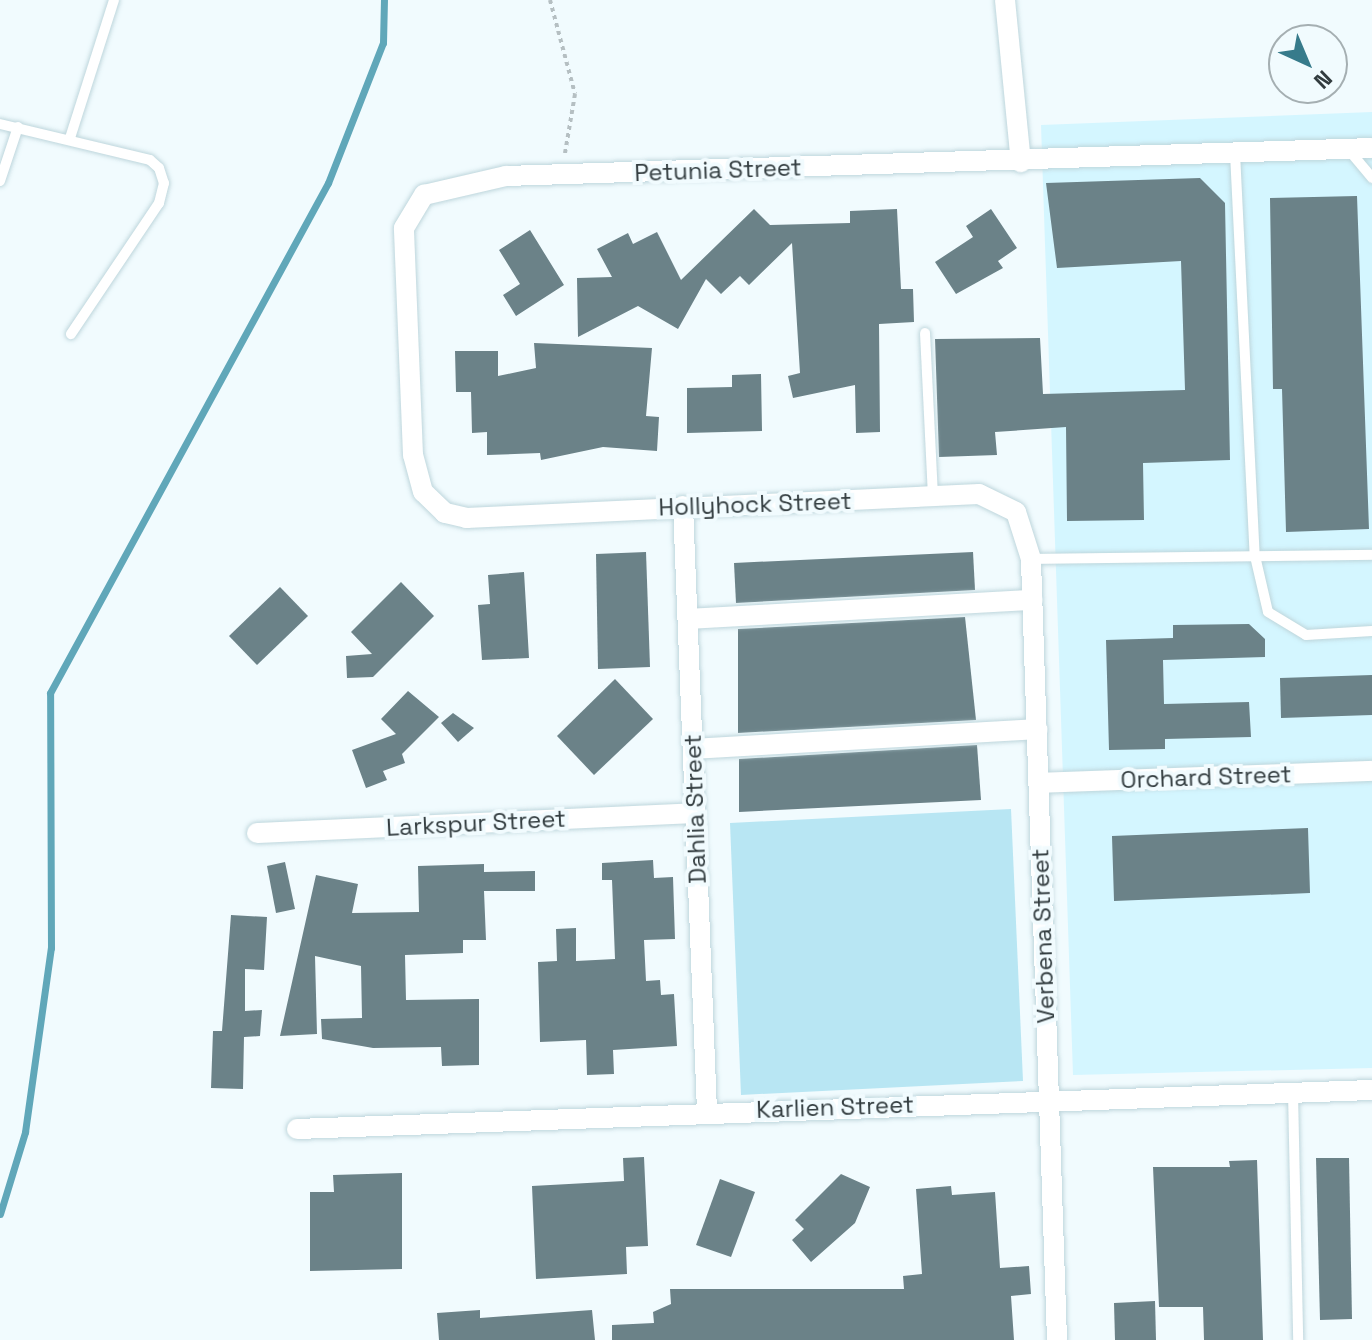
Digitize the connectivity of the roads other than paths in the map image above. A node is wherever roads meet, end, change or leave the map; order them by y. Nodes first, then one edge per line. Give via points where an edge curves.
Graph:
1 (114, 0) edge
2 (1005, 0) edge
3 (0, 124) edge
4 (18, 127) junction
5 (70, 138) junction
6 (1372, 148) edge
7 (1347, 149) junction
8 (1235, 153) junction
9 (1021, 162) junction
10 (1372, 178) edge
11 (0, 181) edge
12 (925, 333) dead end
13 (71, 334) dead end
14 (933, 496) junction
15 (683, 506) junction
16 (467, 518) joint
17 (1027, 532) joint
18 (1372, 555) edge
19 (1255, 556) junction
20 (1031, 559) junction
21 (1032, 600) junction
22 (688, 619) junction
23 (1372, 631) edge
24 (1037, 729) junction
25 (693, 749) junction
26 (1372, 771) edge
27 (1039, 783) junction
28 (696, 813) junction
29 (257, 833) dead end
30 (1372, 1090) edge
31 (1293, 1092) junction
32 (1047, 1100) junction
33 (707, 1112) junction
34 (297, 1129) dead end
35 (1057, 1340) edge
36 (1298, 1340) edge

1 - 5 lane
2 - 9 street
3 - 4 lane
4 - 5 lane
4 - 11 lane
5 - 13 lane via 150,160 164,183 141,235
6 - 7 street, Petunia Street
7 - 8 street, Petunia Street
7 - 10 lane
8 - 9 street, Petunia Street
8 - 19 lane
9 - 16 street, Petunia Street via 554,175 442,187 424,195 404,228 417,479 433,505
12 - 14 lane
14 - 15 street, Hollyhock Street
14 - 17 street, Hollyhock Street via 979,494 1004,502
15 - 16 street, Hollyhock Street
15 - 22 street, Dahlia Street
17 - 20 street, Verbena Street
18 - 19 lane
19 - 20 lane
19 - 23 lane via 1268,612 1284,627 1306,635
20 - 21 street, Verbena Street
21 - 22 street
21 - 24 street, Verbena Street
22 - 25 street, Dahlia Street
24 - 25 street
24 - 27 street, Verbena Street
25 - 28 street, Dahlia Street
26 - 27 street, Orchard Street
27 - 32 street, Verbena Street
28 - 29 street, Larkspur Street
28 - 33 street, Dahlia Street
30 - 31 street, Karlien Street
31 - 32 street, Karlien Street
31 - 36 lane
32 - 33 street, Karlien Street
32 - 35 street, Verbena Street
33 - 34 street, Karlien Street

